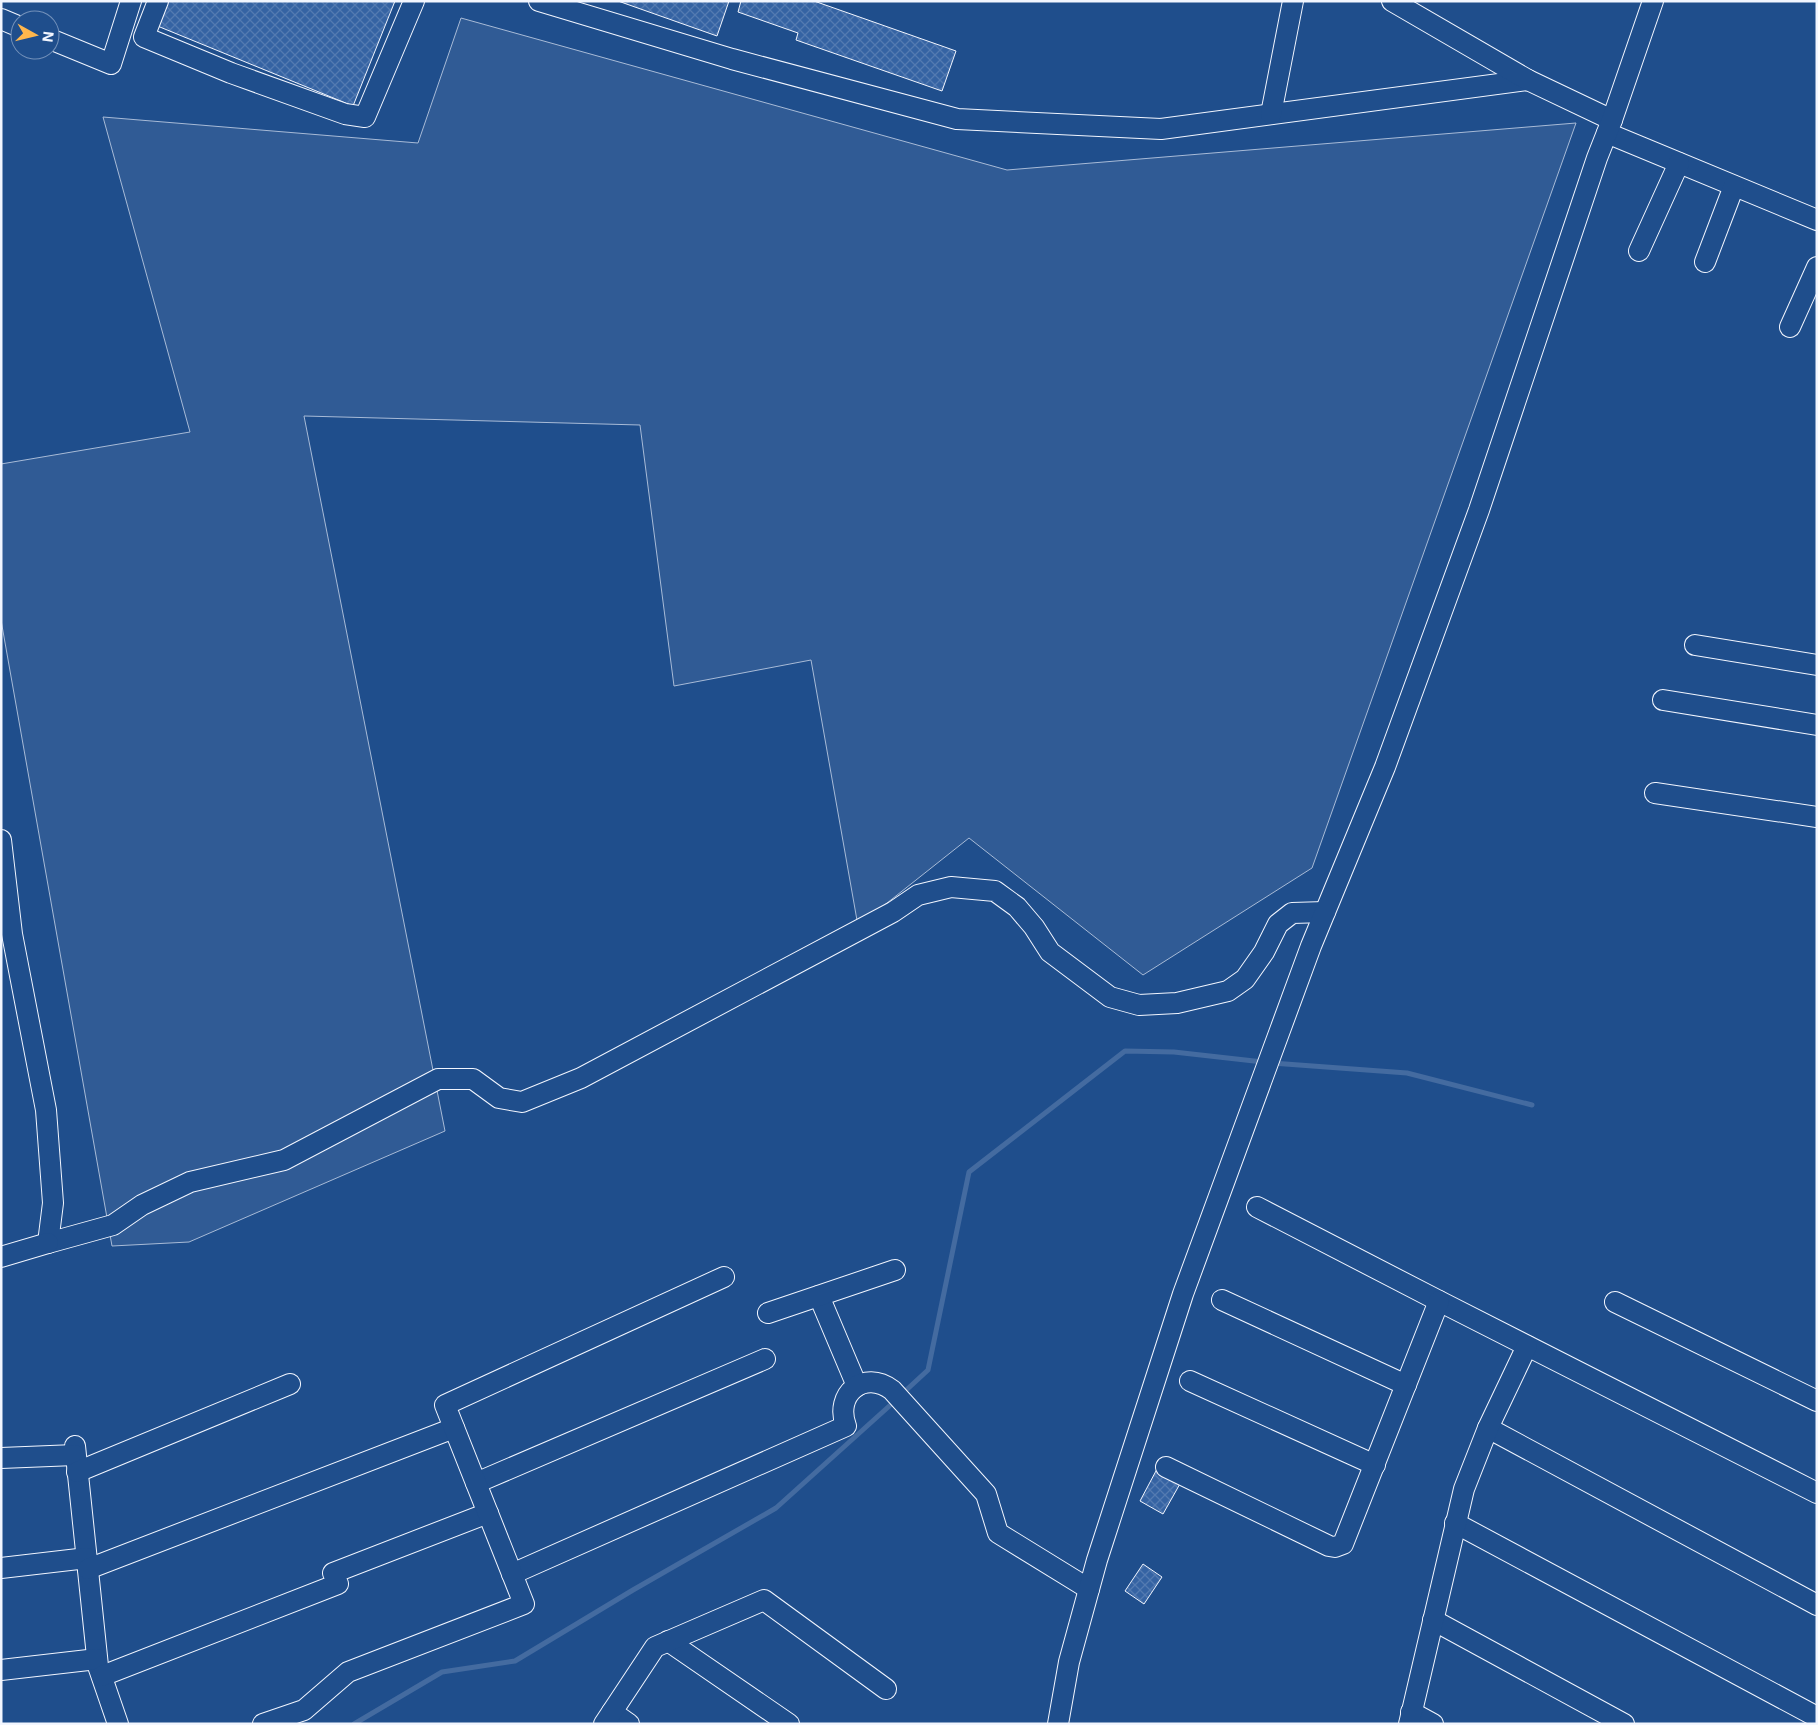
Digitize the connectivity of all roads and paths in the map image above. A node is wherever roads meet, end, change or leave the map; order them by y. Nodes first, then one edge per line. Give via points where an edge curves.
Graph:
1 (131, 1) edge
2 (158, 1) edge
3 (414, 1) edge
4 (539, 1) edge
5 (1293, 1) edge
6 (1392, 1) edge
7 (1653, 1) edge
8 (60, 43) edge
9 (1528, 80) junction
10 (1271, 114) junction
11 (1610, 127) junction
12 (1679, 163) junction
13 (1734, 186) junction
14 (1817, 220) edge
15 (1639, 251) dead end
16 (1705, 262) dead end
17 (1817, 267) edge
18 (1790, 327) dead end
19 (1695, 645) dead end
20 (1817, 665) edge
21 (1663, 700) dead end
22 (1817, 725) edge
23 (1655, 793) dead end
24 (1817, 817) edge
25 (1, 840) edge
26 (1325, 912) junction
27 (1257, 1207) dead end
28 (48, 1243) junction
29 (1, 1257) edge
30 (895, 1270) dead end
31 (724, 1277) dead end
32 (819, 1296) junction
33 (1222, 1300) dead end
34 (1439, 1302) junction
35 (1615, 1302) dead end
36 (768, 1313) dead end
37 (1527, 1346) junction
38 (765, 1359) dead end
39 (1190, 1380) dead end
40 (290, 1384) dead end
41 (1406, 1384) junction
42 (857, 1386) junction
43 (1817, 1401) edge
44 (454, 1428) junction
45 (1488, 1428) junction
46 (76, 1457) junction
47 (1, 1458) edge
48 (1375, 1465) junction
49 (1166, 1467) dead end
50 (476, 1483) junction
51 (1817, 1493) edge
52 (488, 1513) junction
53 (1455, 1523) junction
54 (87, 1563) junction
55 (1, 1568) edge
56 (512, 1574) junction
57 (1089, 1589) junction
58 (1817, 1605) edge
59 (1433, 1620) junction
60 (668, 1641) junction
61 (99, 1667) junction
62 (1, 1670) edge
63 (886, 1689) dead end
64 (608, 1718) edge
65 (1410, 1718) edge
66 (1817, 1718) edge
67 (118, 1724) edge
68 (263, 1724) edge
69 (629, 1724) edge
70 (789, 1724) edge
71 (1058, 1724) edge
72 (1433, 1724) edge
73 (1624, 1724) edge

1 - 8 street via 111,64
2 - 3 street via 144,37 231,73 345,114 365,118
4 - 10 street via 732,59 957,119 1161,129
5 - 10 street
6 - 9 street
7 - 11 street
9 - 10 street
9 - 11 street
11 - 12 street
11 - 26 street via 1469,537 1385,768
12 - 13 street
12 - 15 street
13 - 14 street
13 - 16 street
17 - 18 street
19 - 20 street
21 - 22 street
23 - 24 street
25 - 28 street via 12,934 46,1110 53,1203
26 - 28 street via 1292,913 1278,924 1245,979 1228,991 1177,1003 1139,1005 1110,998 1050,952 1017,907 995,891 951,887 918,895 893,912 581,1078 522,1102 499,1098 472,1079 438,1079 284,1160 190,1182 142,1205 113,1226
26 - 57 street via 1183,1294
27 - 34 street
28 - 29 street
30 - 32 street
31 - 44 street via 445,1405
32 - 36 street
32 - 42 street
33 - 41 street
34 - 37 street
34 - 41 street
35 - 43 street
37 - 45 street
37 - 51 street
38 - 50 street
39 - 48 street
40 - 46 street
41 - 48 street
42 - 56 street via 846,1396 843,1419 846,1426
42 - 57 street via 879,1383 892,1390 986,1494 998,1533
44 - 50 street
44 - 54 street
45 - 53 street via 1464,1489
45 - 58 street
46 - 47 street
46 - 54 street
48 - 49 street via 1343,1544 1335,1547
50 - 52 street
52 - 56 street
52 - 61 street via 333,1573 338,1584
53 - 59 street
53 - 66 street
54 - 55 street
54 - 61 street
56 - 68 street via 524,1604 348,1672 304,1710
57 - 71 street via 1069,1662
59 - 65 street
59 - 73 street
60 - 63 street via 764,1600
60 - 64 street via 655,1647
60 - 70 street
61 - 62 street
61 - 67 street
64 - 69 street
65 - 72 street

